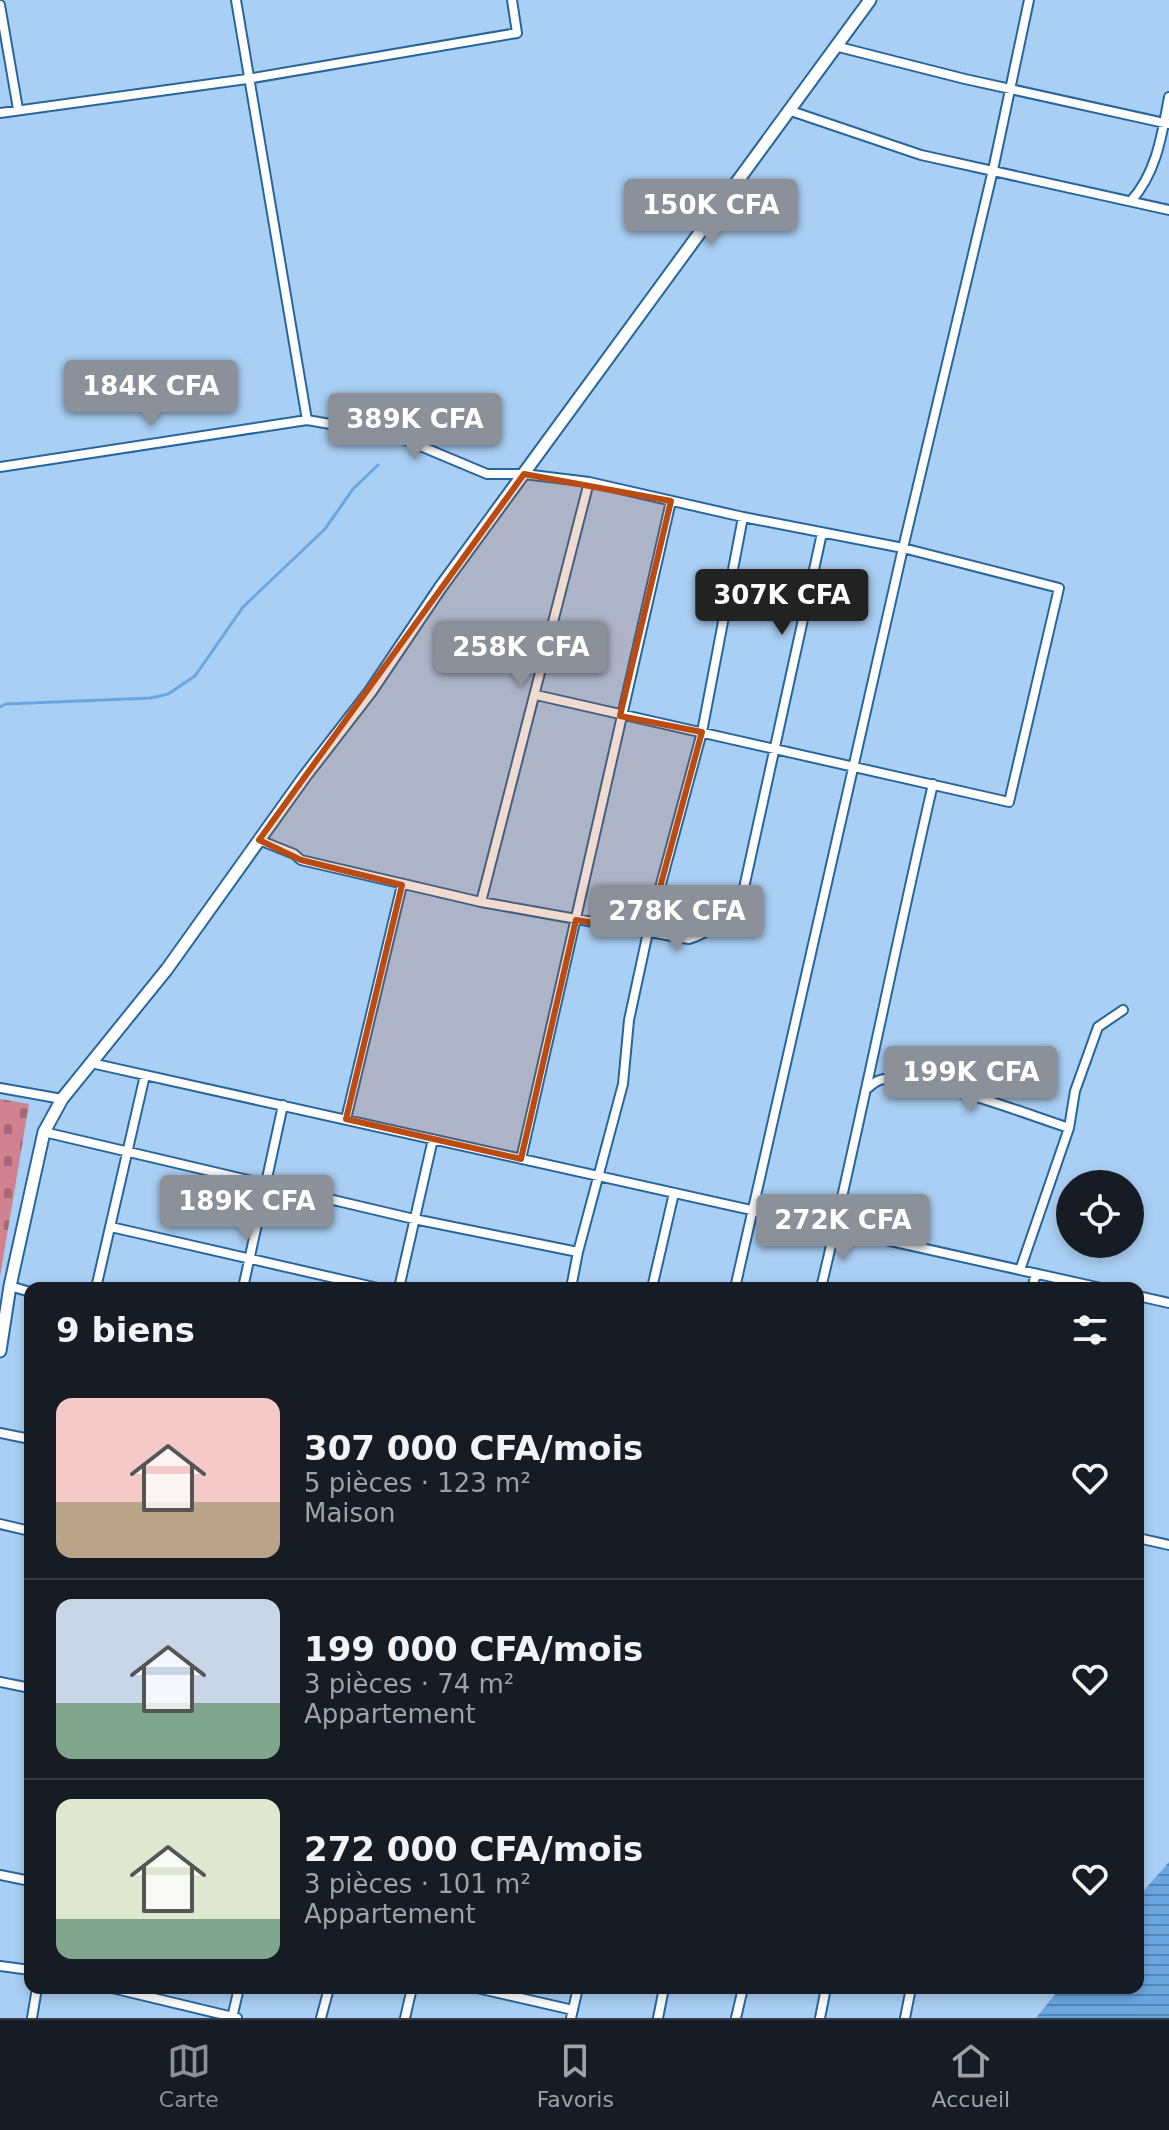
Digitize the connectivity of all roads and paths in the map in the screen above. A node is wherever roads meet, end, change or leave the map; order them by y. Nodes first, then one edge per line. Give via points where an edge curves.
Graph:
1 (236, 0) edge
2 (512, 0) edge
3 (870, 0) edge
4 (1029, 0) edge
5 (0, 5) edge
6 (835, 46) junction
7 (247, 79) junction
8 (1011, 87) junction
9 (1169, 97) edge
10 (18, 109) junction
11 (788, 110) junction
12 (0, 113) edge
13 (1166, 124) edge
14 (993, 170) junction
15 (1131, 201) junction
16 (1169, 210) edge
17 (307, 420) junction
18 (0, 467) edge
19 (524, 474) junction
20 (589, 482) junction
21 (671, 501) junction
22 (743, 517) junction
23 (822, 533) junction
24 (903, 548) junction
25 (536, 695) junction
26 (620, 716) junction
27 (702, 732) junction
28 (774, 748) junction
29 (853, 767) junction
30 (933, 784) junction
31 (259, 840) junction
32 (402, 885) junction
33 (481, 902) junction
34 (576, 920) junction
35 (648, 932) junction
36 (1123, 1010) dead end
37 (91, 1063) junction
38 (145, 1075) junction
39 (0, 1088) edge
40 (867, 1089) junction
41 (62, 1099) junction
42 (283, 1105) junction
43 (346, 1119) junction
44 (1069, 1128) junction
45 (44, 1132) junction
46 (433, 1139) junction
47 (126, 1153) junction
48 (521, 1159) junction
49 (599, 1176) junction
50 (266, 1185) junction
51 (674, 1193) junction
52 (753, 1210) junction
53 (414, 1219) junction
54 (111, 1227) junction
55 (834, 1228) junction
56 (578, 1252) junction
57 (249, 1260) junction
58 (1020, 1270) junction
59 (1036, 1274) junction
60 (97, 1282) edge
61 (244, 1282) edge
62 (350, 1282) edge
63 (400, 1282) edge
64 (572, 1282) edge
65 (653, 1282) edge
66 (736, 1282) edge
67 (822, 1282) edge
68 (1034, 1282) edge
69 (1073, 1282) edge
70 (10, 1286) junction
71 (24, 1290) edge
72 (1144, 1297) edge
73 (1169, 1303) edge
74 (0, 1351) edge
75 (0, 1433) edge
76 (24, 1438) edge
77 (0, 1524) edge
78 (24, 1530) edge
79 (1144, 1539) edge
80 (1169, 1545) edge
81 (0, 1682) edge
82 (24, 1687) edge
83 (0, 1875) edge
84 (24, 1880) edge
85 (0, 1966) edge
86 (24, 1969) edge
87 (36, 1994) edge
88 (136, 1994) edge
89 (238, 1994) edge
90 (327, 1994) edge
91 (411, 1994) edge
92 (499, 1994) edge
93 (577, 1994) edge
94 (663, 1994) edge
95 (742, 1994) edge
96 (825, 1994) edge
97 (910, 1994) edge
98 (572, 2014) edge
99 (32, 2018) edge
100 (234, 2018) edge
101 (321, 2018) edge
102 (405, 2018) edge
103 (658, 2018) edge
104 (736, 2018) edge
105 (820, 2018) edge
106 (905, 2018) edge

1 - 7 street
2 - 7 street via 517,33
3 - 6 street
4 - 8 street
5 - 10 street
6 - 8 street
6 - 11 street
7 - 10 street
7 - 17 street
8 - 13 street
8 - 14 street
9 - 13 street
10 - 12 street
11 - 14 street via 921,155
11 - 19 street
13 - 15 street via 1156,159
14 - 15 street
14 - 24 street
15 - 16 street
17 - 18 street
17 - 19 street via 394,435 487,474
19 - 20 street
19 - 31 street
20 - 21 street
20 - 25 street
21 - 22 street
21 - 26 street
22 - 23 street
22 - 27 street
23 - 24 street
23 - 28 street
24 - 29 street
24 - 30 street via 1059,588 1009,802
25 - 26 street
25 - 33 street
26 - 27 street
26 - 34 street
27 - 28 street
27 - 35 street
28 - 29 street
28 - 35 street via 742,897 703,935 689,939
29 - 30 street
29 - 52 street
30 - 40 street
31 - 32 street via 301,860
31 - 37 street via 167,969
32 - 33 street
32 - 43 street
33 - 34 street
34 - 35 street
34 - 48 street
35 - 49 street via 629,1020 623,1084
36 - 44 street via 1098,1027 1075,1091
37 - 38 street
37 - 41 street
38 - 42 street
38 - 47 street
39 - 41 street
40 - 44 street via 878,1081 902,1080
40 - 55 street
41 - 45 street
42 - 43 street
42 - 50 street
43 - 46 street
44 - 58 street
45 - 47 street
45 - 70 street
46 - 48 street
46 - 53 street
47 - 50 street
47 - 54 street
48 - 49 street
49 - 51 street
49 - 56 street
50 - 53 street
50 - 57 street
51 - 52 street
51 - 65 street
52 - 55 street
52 - 66 street
53 - 56 street
53 - 63 street
54 - 57 street
54 - 60 street
55 - 58 street
55 - 67 street
56 - 64 street
57 - 61 street
57 - 62 street
58 - 59 street
59 - 68 street
59 - 69 street
70 - 71 street
70 - 74 street
72 - 73 street
75 - 76 street
77 - 78 street
79 - 80 street
81 - 82 street
83 - 84 street
85 - 86 street
87 - 99 street
88 - 100 street
89 - 100 street
90 - 101 street
91 - 102 street
92 - 98 street
93 - 98 street
94 - 103 street
95 - 104 street
96 - 105 street
97 - 106 street

